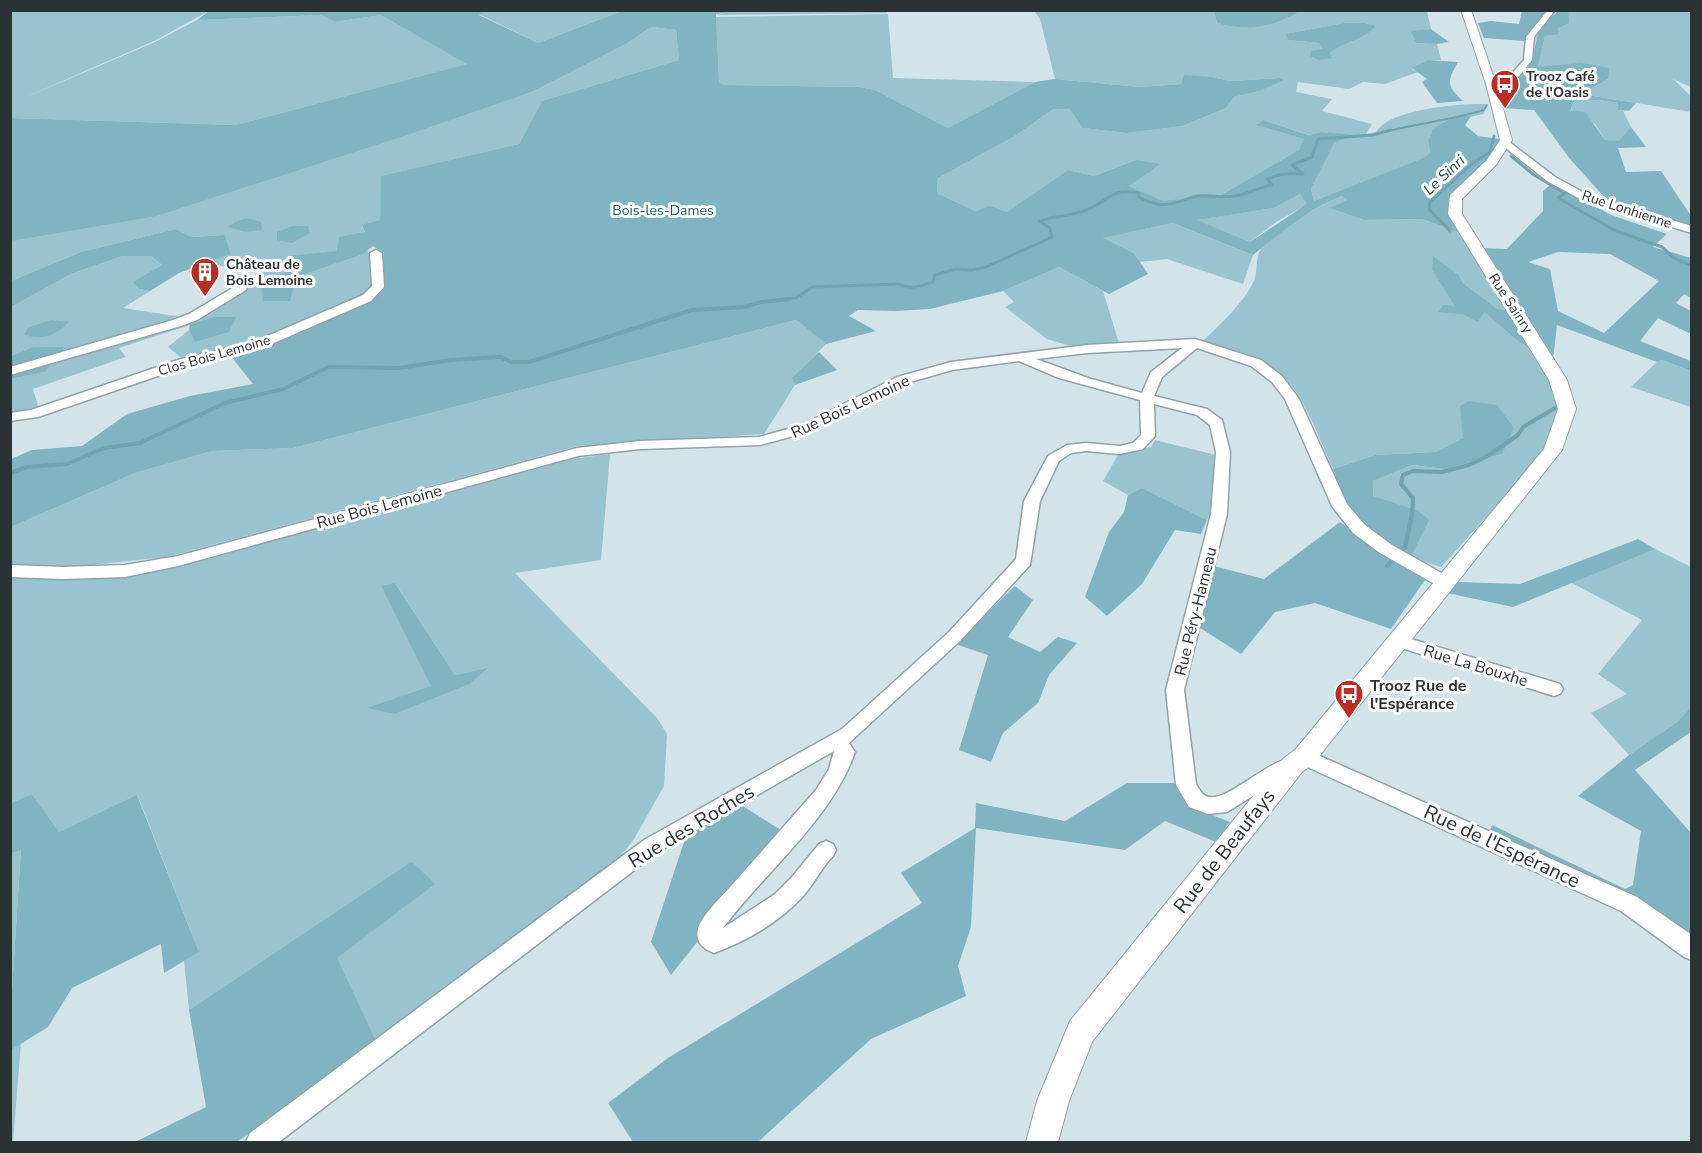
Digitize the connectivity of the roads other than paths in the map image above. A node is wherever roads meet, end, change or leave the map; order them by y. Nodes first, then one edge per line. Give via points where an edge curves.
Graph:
1 (1466, 10) edge
2 (1552, 10) edge
3 (1491, 84) junction
4 (1505, 143) junction
5 (1692, 230) edge
6 (376, 253) dead end
7 (242, 283) dead end
8 (1195, 343) junction
9 (1020, 357) junction
10 (10, 371) edge
11 (1147, 396) junction
12 (10, 417) edge
13 (10, 571) edge
14 (1446, 583) junction
15 (1398, 641) junction
16 (1554, 688) dead end
17 (838, 741) junction
18 (1298, 761) junction
19 (826, 850) dead end
20 (1692, 950) edge
21 (259, 1143) edge
22 (1042, 1143) edge

1 - 3 street
2 - 3 street via 1530,37 1528,60 1511,80
3 - 4 street
4 - 5 street, Rue Lonhienne via 1551,179 1586,198
4 - 14 street, Rue Sainry via 1492,162 1455,198 1455,214 1558,380 1567,409 1553,450
6 - 12 street, Clos Bois Lemoine via 378,287 367,298 255,346 186,362 33,414
7 - 10 street via 242,287 193,316
8 - 9 street, Rue Bois Lemoine
8 - 11 street via 1156,375
8 - 14 street, Rue Bois Lemoine via 1256,363 1277,379 1292,399 1340,506 1359,529
9 - 11 street, Rue Péry-Hameau via 1045,370
9 - 13 street, Rue Bois Lemoine via 951,366 918,375 807,428 776,438 577,452 178,561 125,571
11 - 17 street, Rue des Roches via 1148,436 1138,446 1120,450 1067,449 1053,459 1032,501 1024,561 955,636
11 - 18 street, Rue Péry-Hameau via 1202,412 1217,423 1223,452 1219,514 1175,690 1186,785 1196,801 1208,806 1227,804
14 - 15 street, Rue de Beaufays
15 - 16 street, Rue La Bouxhe
15 - 18 street, Rue de Beaufays
17 - 19 street via 845,752 823,796 725,908 709,929 709,939 714,943 732,936 771,910 799,886
17 - 21 street, Rue des Roches via 651,846
18 - 20 street, Rue de l'Espérance via 1629,904
18 - 22 street, Rue de Beaufays via 1081,1032 1053,1101

